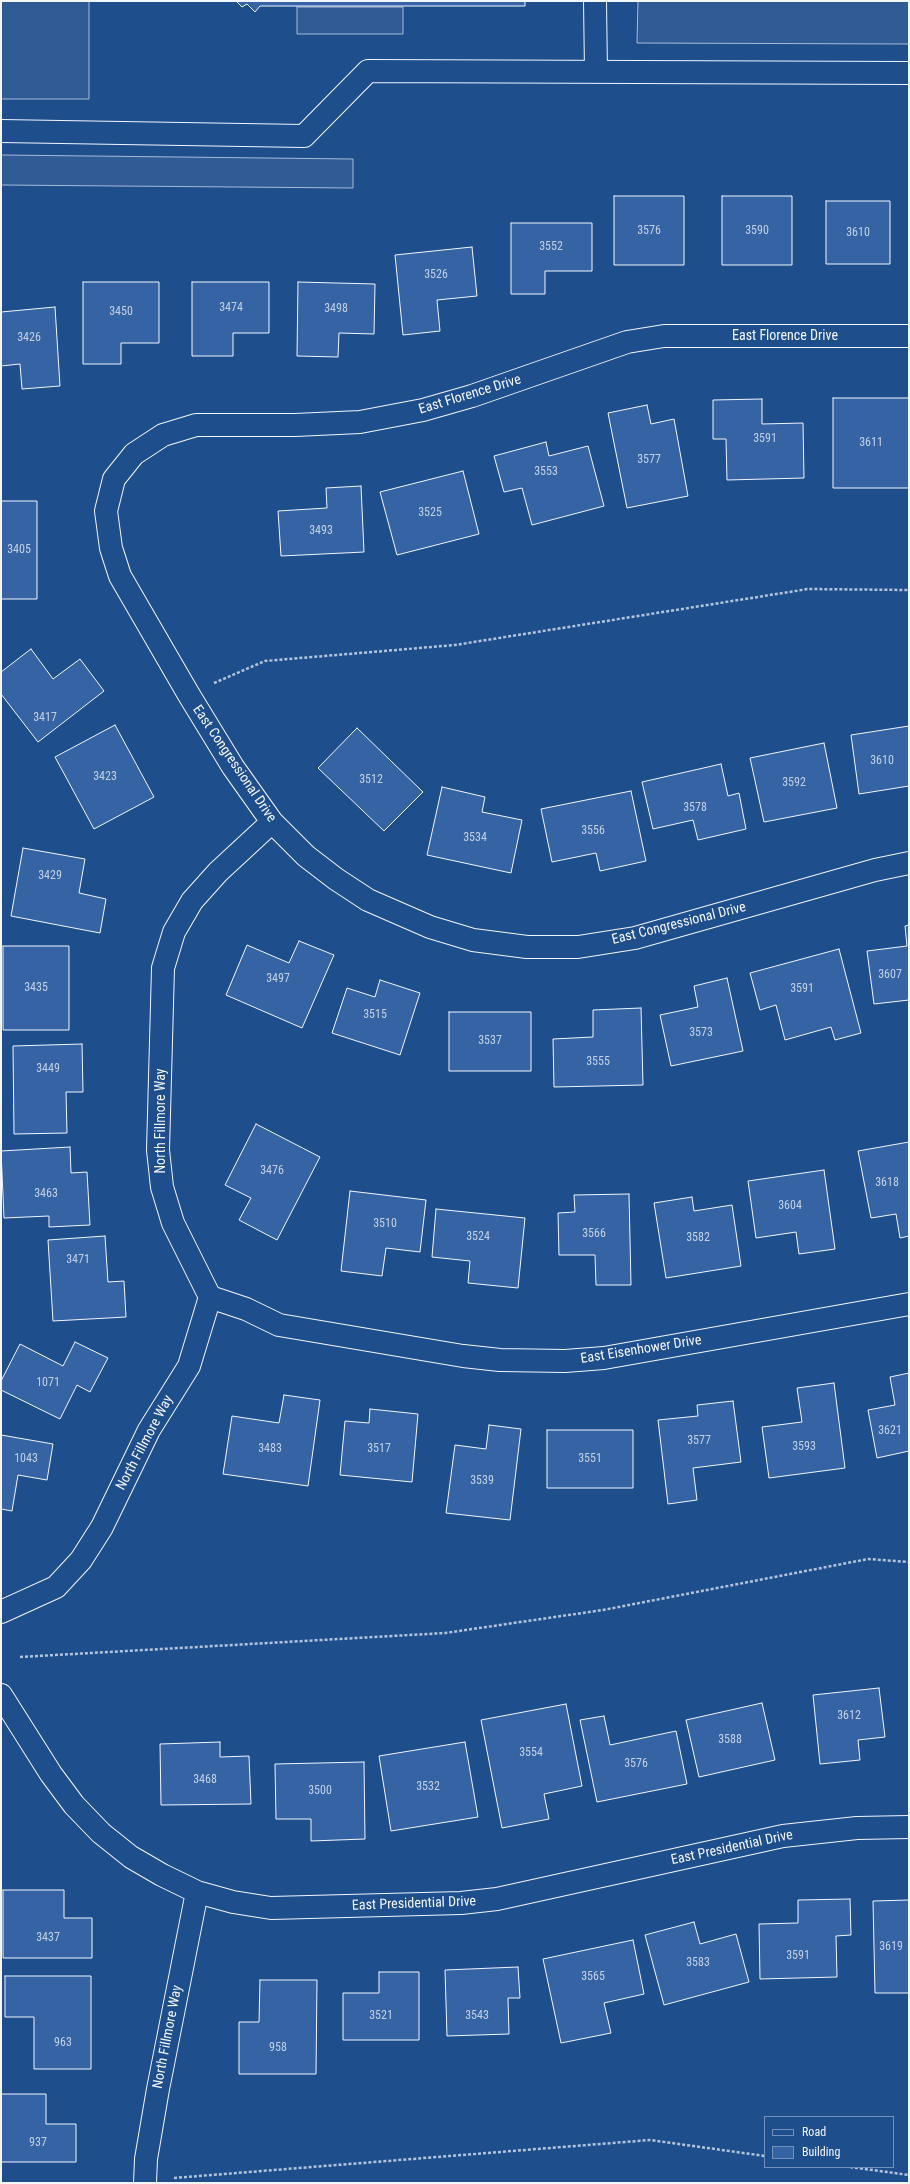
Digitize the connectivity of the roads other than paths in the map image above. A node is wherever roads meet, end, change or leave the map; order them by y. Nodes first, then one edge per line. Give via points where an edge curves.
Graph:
1 (596, 1) edge
2 (596, 72) junction
3 (909, 73) edge
4 (1, 131) edge
5 (909, 336) edge
6 (111, 548) joint
7 (272, 822) junction
8 (909, 863) edge
9 (210, 1297) junction
10 (909, 1304) edge
11 (1, 1612) edge
12 (1, 1695) edge
13 (909, 1827) edge
14 (197, 1892) junction
15 (145, 2183) edge

1 - 2 street
2 - 3 street
2 - 4 street via 368,71 304,136
5 - 6 street, East Florence Drive via 664,336 627,342 472,396 423,410 360,422 196,425 163,435 134,454 114,479 106,511
6 - 7 street, East Congressional Drive via 120,576 189,695 233,766
7 - 8 street, East Congressional Drive via 306,856 368,900 430,928 473,940 527,947 578,947 635,938
7 - 9 street, North Fillmore Way via 218,872 192,901 174,932 163,968 158,1150 162,1187 173,1223
9 - 10 street, East Eisenhower Drive via 246,1309 280,1325 463,1356 500,1360 565,1361 604,1358
9 - 11 street, North Fillmore Way via 189,1366 149,1430 102,1527 82,1560 56,1587
12 - 14 street, East Presidential Drive via 74,1805 131,1857
13 - 14 street, East Presidential Drive via 857,1828 783,1836 497,1899 461,1903 270,1908 233,1902
14 - 15 street, North Fillmore Way via 156,2097 146,2159

